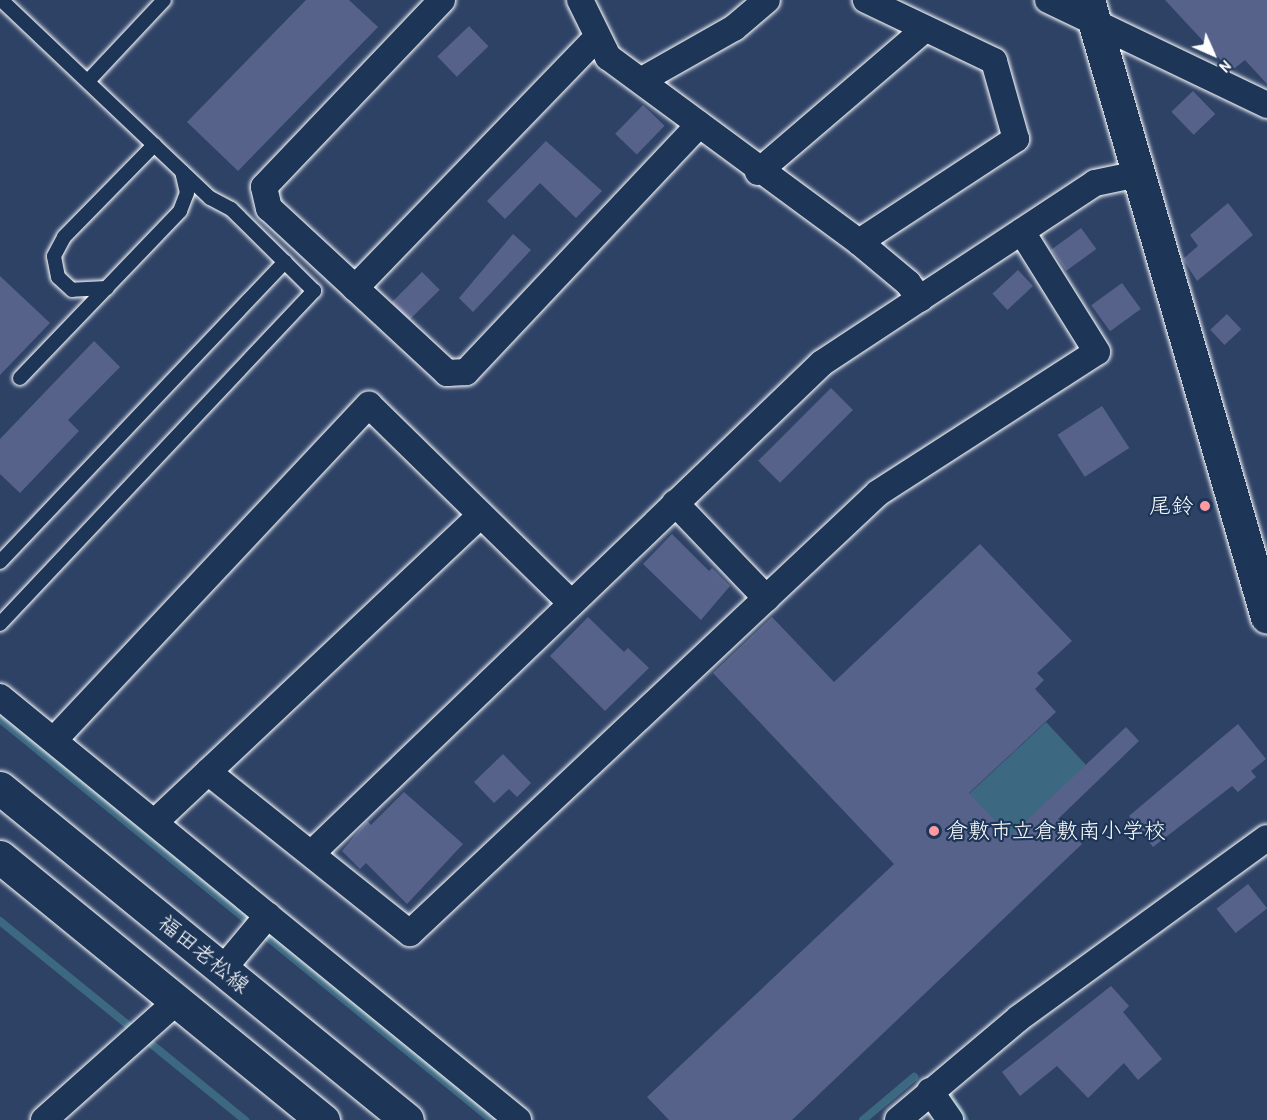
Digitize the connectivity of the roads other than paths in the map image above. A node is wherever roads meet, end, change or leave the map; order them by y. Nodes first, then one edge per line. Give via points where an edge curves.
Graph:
1 (2, 0) edge
2 (164, 0) edge
3 (442, 0) edge
4 (580, 0) edge
5 (767, 0) edge
6 (866, 0) edge
7 (1048, 0) edge
8 (1091, 11) edge
9 (925, 29) junction
10 (597, 37) junction
11 (642, 80) junction
12 (88, 81) junction
13 (1267, 105) edge
14 (699, 125) junction
15 (154, 145) junction
16 (182, 172) junction
17 (758, 172) junction
18 (1138, 174) junction
19 (1022, 232) junction
20 (859, 242) junction
21 (285, 262) junction
22 (107, 288) junction
23 (355, 288) junction
24 (920, 299) junction
25 (20, 378) dead end
26 (675, 503) junction
27 (481, 515) junction
28 (0, 562) edge
29 (766, 598) junction
30 (571, 603) junction
31 (1267, 617) edge
32 (0, 624) edge
33 (0, 697) edge
34 (54, 740) junction
35 (208, 772) junction
36 (0, 788) edge
37 (156, 821) junction
38 (1267, 838) edge
39 (312, 853) junction
40 (0, 857) edge
41 (260, 924) junction
42 (223, 969) junction
43 (177, 1001) junction
44 (930, 1091) junction
45 (44, 1120) edge
46 (323, 1120) edge
47 (407, 1120) edge
48 (518, 1120) edge
49 (898, 1120) edge
50 (950, 1120) edge

1 - 12 lane
2 - 12 lane
3 - 23 street via 264,187 269,208
4 - 10 street
5 - 11 street via 734,28
6 - 9 street
7 - 8 street
8 - 13 street
8 - 18 main road
9 - 17 street
9 - 20 street via 994,61 1016,140
10 - 11 street via 608,57
10 - 23 street
11 - 14 street
12 - 15 lane
14 - 17 street
14 - 23 street via 466,372 447,373
15 - 16 lane
15 - 22 lane via 64,237 54,256 58,277 72,290
16 - 21 lane via 210,198 231,208
16 - 22 lane via 187,193 180,211
17 - 20 street
18 - 19 street via 1095,183
18 - 31 main road
19 - 24 street
19 - 29 street via 1096,352 878,493
20 - 24 street via 908,283
21 - 28 lane
21 - 32 lane via 314,291
22 - 25 lane
24 - 26 street via 822,363
26 - 29 street
26 - 30 street
27 - 30 street
27 - 34 street via 369,405
27 - 35 street
29 - 39 street via 410,933
30 - 39 street
33 - 34 street
34 - 37 street
35 - 37 street
35 - 39 street
36 - 42 main road, 福田老松線
37 - 41 street
38 - 44 street via 1019,1018
40 - 43 main road
41 - 42 street
41 - 48 street
42 - 47 main road, 福田老松線
43 - 45 street
43 - 46 main road
44 - 49 street
44 - 50 street

